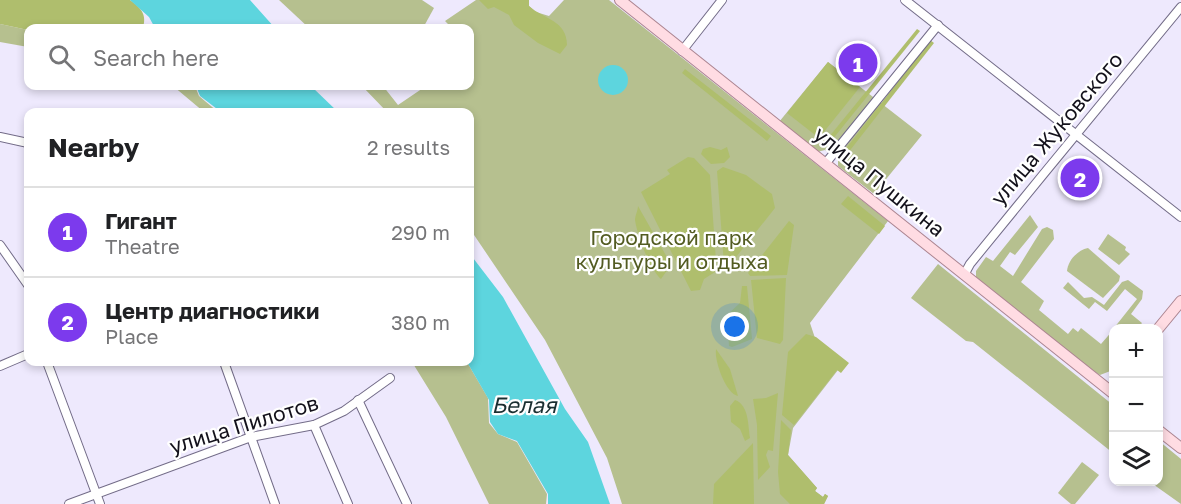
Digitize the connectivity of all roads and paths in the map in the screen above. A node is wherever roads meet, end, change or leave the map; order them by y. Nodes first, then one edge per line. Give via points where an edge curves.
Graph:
1 (620, 0) edge
2 (722, 0) edge
3 (905, 0) edge
4 (1181, 7) edge
5 (938, 25) junction
6 (682, 51) junction
7 (1077, 135) junction
8 (0, 137) edge
9 (24, 142) edge
10 (827, 161) junction
11 (1181, 217) edge
12 (0, 245) edge
13 (963, 275) junction
14 (24, 279) edge
15 (1181, 301) edge
16 (1162, 324) edge
17 (24, 356) edge
18 (0, 366) edge
19 (48, 366) edge
20 (225, 366) edge
21 (390, 378) dead end
22 (1109, 387) edge
23 (358, 400) junction
24 (314, 424) junction
25 (1161, 432) edge
26 (251, 437) junction
27 (1181, 448) edge
28 (96, 494) junction
29 (69, 504) edge
30 (100, 504) edge
31 (275, 504) edge
32 (348, 504) edge
33 (406, 504) edge

1 - 6 main road, улица Пушкина
2 - 6 street
3 - 5 street
4 - 7 street, улица Жуковского
5 - 7 street
5 - 10 street
6 - 10 main road, улица Пушкина
7 - 11 street
7 - 13 street, улица Жуковского
8 - 9 street
10 - 13 main road, улица Пушкина
12 - 14 street
13 - 22 main road, улица Пушкина
15 - 16 main road
17 - 18 street
19 - 28 street
20 - 26 street
21 - 23 street, улица Пилотов
23 - 24 street, улица Пилотов
23 - 33 street
24 - 26 street, улица Пилотов
24 - 32 street
25 - 27 main road
26 - 28 street, улица Пилотов
26 - 31 street
28 - 29 street, улица Пилотов
28 - 30 street

